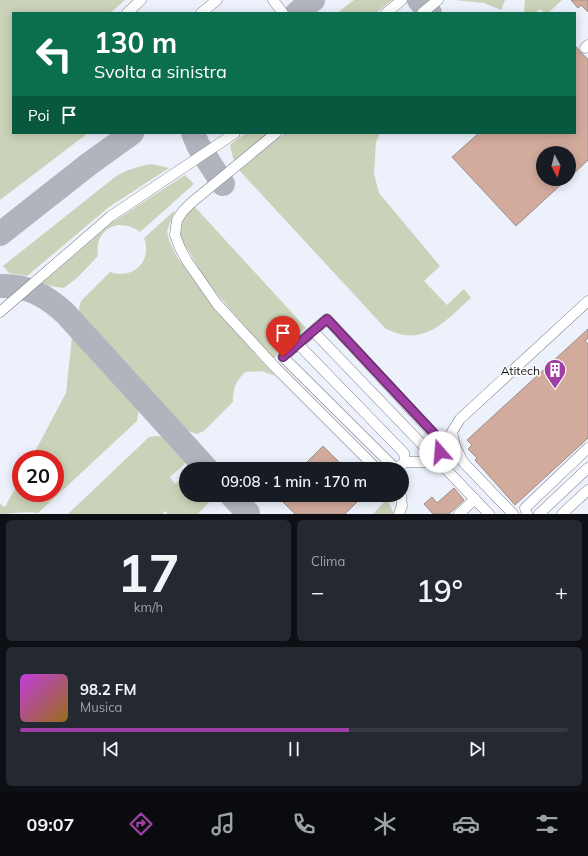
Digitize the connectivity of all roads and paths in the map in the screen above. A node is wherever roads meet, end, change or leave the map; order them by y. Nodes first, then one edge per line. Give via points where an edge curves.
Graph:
1 (142, 0) edge
2 (217, 0) edge
3 (273, 0) edge
4 (402, 0) edge
5 (438, 0) edge
6 (128, 12) edge
7 (201, 12) edge
8 (282, 12) edge
9 (387, 12) edge
10 (423, 12) edge
11 (234, 134) edge
12 (275, 134) edge
13 (588, 301) edge
14 (0, 312) edge
15 (313, 331) junction
16 (298, 344) junction
17 (588, 448) edge
18 (370, 462) edge
19 (389, 462) edge
20 (405, 462) edge
21 (409, 462) edge
22 (439, 462) junction
23 (588, 468) edge
24 (588, 490) edge
25 (475, 499) junction
26 (402, 502) edge
27 (399, 514) edge
28 (459, 514) edge
29 (489, 514) edge
30 (513, 514) edge
31 (527, 514) edge
32 (538, 514) edge
33 (562, 514) edge

1 - 6 street
2 - 7 street
3 - 8 street
4 - 9 street
5 - 10 street
11 - 14 street via 111,216
12 - 18 street via 183,211 177,220 175,235 187,261 217,304 274,366
13 - 30 street via 460,419 452,432 455,446 463,462
15 - 16 street
15 - 22 street
15 - 22 street via 327,319 442,442
16 - 19 street via 283,357
16 - 20 street via 404,453
17 - 31 street via 525,508
21 - 22 street
22 - 25 street
23 - 32 street
24 - 33 street
25 - 28 street
25 - 29 street
26 - 27 street

